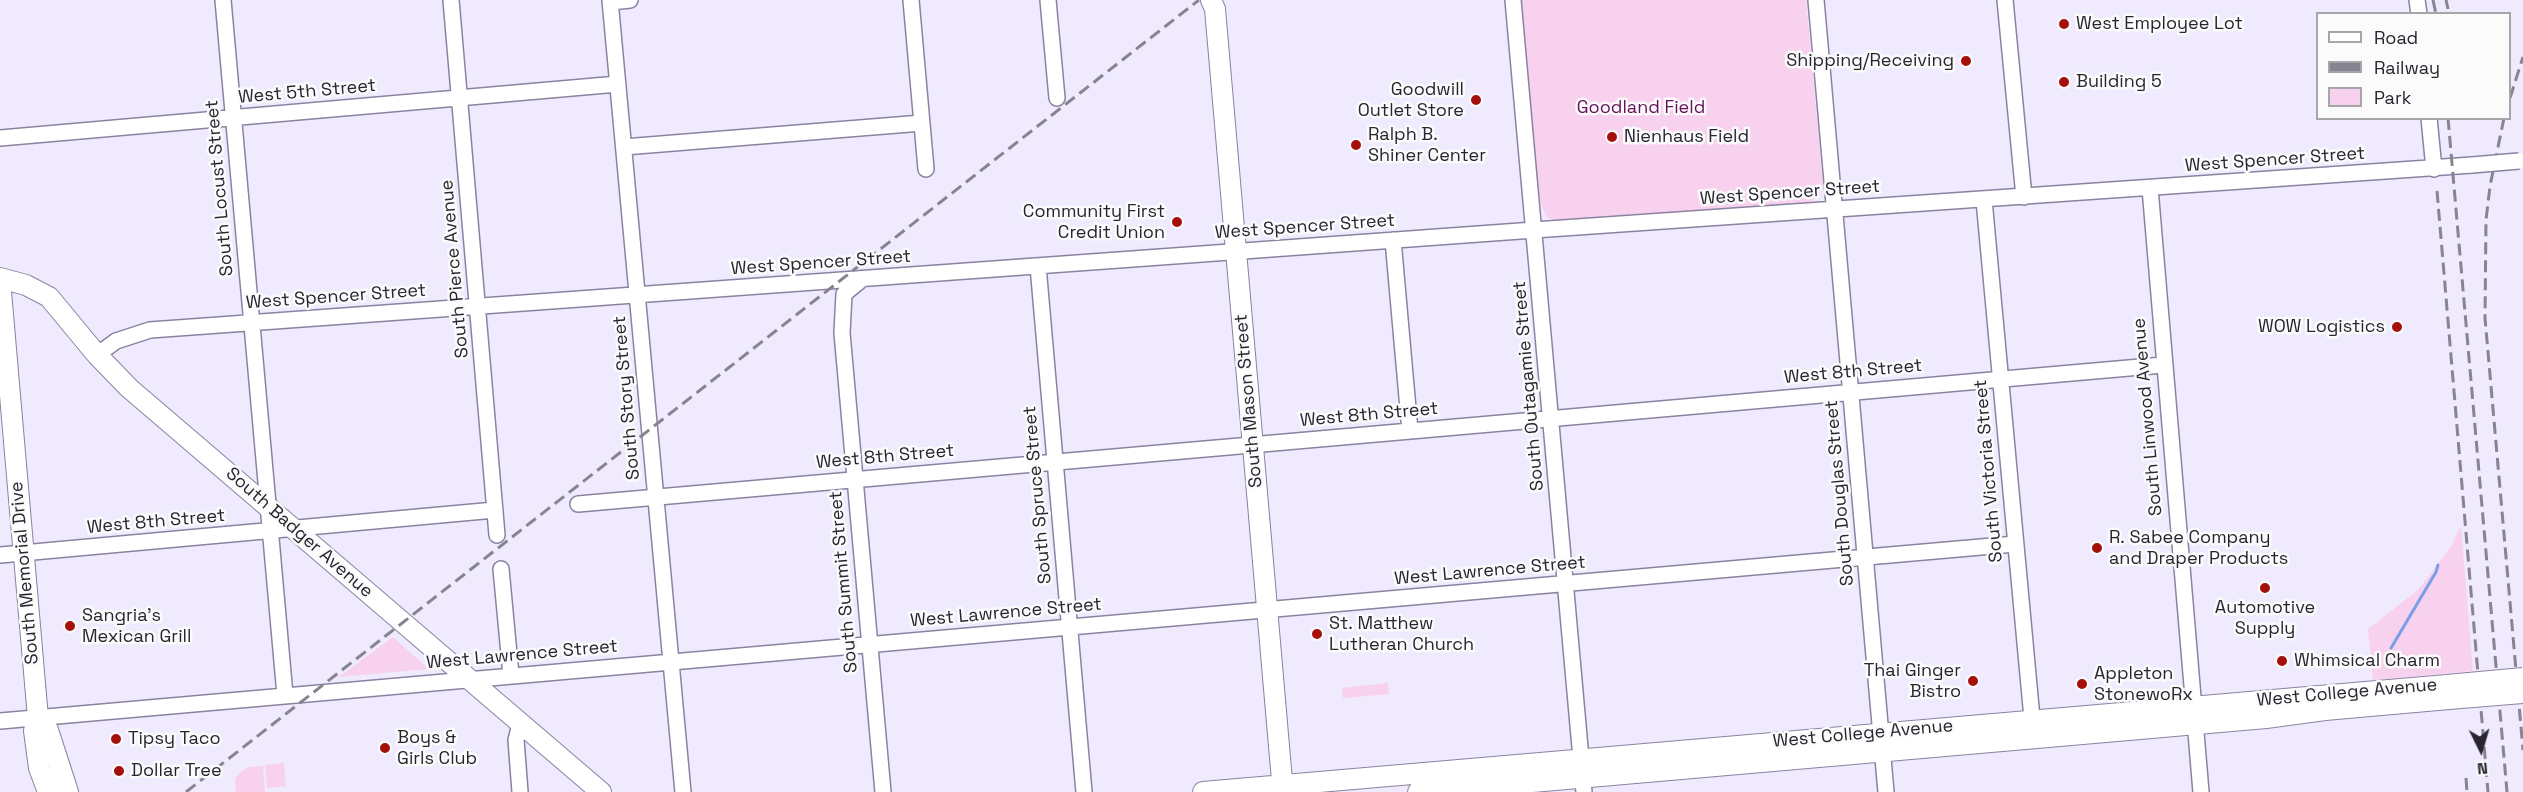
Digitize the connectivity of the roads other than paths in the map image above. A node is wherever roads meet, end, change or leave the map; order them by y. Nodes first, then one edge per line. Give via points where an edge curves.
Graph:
1 (223, 0) edge
2 (451, 0) edge
3 (630, 0) edge
4 (911, 0) edge
5 (1048, 0) edge
6 (1513, 0) edge
7 (1816, 0) edge
8 (2005, 0) edge
9 (610, 1) edge
10 (1215, 3) edge
11 (618, 84) junction
12 (1057, 98) dead end
13 (460, 99) junction
14 (234, 118) junction
15 (2429, 120) edge
16 (922, 123) junction
17 (0, 138) edge
18 (624, 147) junction
19 (2521, 161) edge
20 (926, 169) dead end
21 (2434, 169) junction
22 (2150, 188) junction
23 (2024, 197) junction
24 (1984, 200) junction
25 (1833, 209) junction
26 (1534, 230) junction
27 (1393, 240) junction
28 (1234, 251) junction
29 (1038, 266) junction
30 (0, 279) edge
31 (861, 280) junction
32 (838, 282) junction
33 (638, 295) junction
34 (478, 307) junction
35 (251, 323) junction
36 (842, 333) junction
37 (97, 355) junction
38 (2163, 365) junction
39 (1999, 378) junction
40 (1851, 391) junction
41 (6, 416) edge
42 (1551, 419) junction
43 (1410, 431) junction
44 (1253, 444) junction
45 (1055, 462) junction
46 (855, 479) junction
47 (655, 497) junction
48 (578, 504) dead end
49 (268, 506) junction
50 (495, 510) junction
51 (294, 529) junction
52 (270, 531) junction
53 (497, 535) dead end
54 (2015, 544) junction
55 (23, 553) junction
56 (0, 555) edge
57 (1866, 558) junction
58 (501, 569) dead end
59 (1566, 584) junction
60 (1267, 610) junction
61 (1069, 627) junction
62 (869, 645) junction
63 (670, 662) junction
64 (511, 675) junction
65 (2523, 678) edge
66 (468, 679) junction
67 (2448, 692) junction
68 (2523, 693) edge
69 (285, 695) junction
70 (2102, 713) junction
71 (2194, 715) junction
72 (38, 718) junction
73 (0, 721) edge
74 (520, 724) junction
75 (2032, 728) junction
76 (2074, 734) junction
77 (1882, 742) junction
78 (1583, 774) edge
79 (42, 788) edge
80 (1282, 788) edge
81 (68, 792) edge
82 (520, 792) edge
83 (601, 792) edge
84 (682, 792) edge
85 (883, 792) edge
86 (1084, 792) edge
87 (1203, 792) edge
88 (1418, 792) edge
89 (1886, 792) edge
90 (2200, 792) edge

1 - 14 street, South Locust Street
2 - 13 street, South Pierce Avenue
3 - 9 street
4 - 16 street
5 - 12 street
6 - 26 street, South Outagamie Street
7 - 25 street, South Douglas Street
8 - 23 street
9 - 11 street, South Story Street
10 - 28 main road, South Mason Street
11 - 13 street, West 5th Street
11 - 18 street, South Story Street
13 - 14 street, West 5th Street
13 - 34 street, South Pierce Avenue
14 - 17 street, West 5th Street
14 - 35 street, South Locust Street
15 - 21 street
16 - 18 street
16 - 20 street
18 - 33 street, South Story Street
19 - 21 street, West Spencer Street, bridge
21 - 22 street, West Spencer Street
22 - 23 street, West Spencer Street
22 - 38 street, South Linwood Avenue
23 - 24 street, West Spencer Street
24 - 25 street, West Spencer Street
24 - 39 street, South Victoria Street
25 - 26 street, West Spencer Street
25 - 40 street, South Douglas Street
26 - 27 street, West Spencer Street
26 - 42 street, South Outagamie Street
27 - 28 street, West Spencer Street
27 - 43 street
28 - 29 street, West Spencer Street
28 - 44 main road, South Mason Street
29 - 31 street, West Spencer Street
29 - 45 street, South Spruce Street
30 - 37 main road, South Badger Avenue via 26,285 49,297
30 - 41 main road, South Memorial Drive
31 - 32 street, West Spencer Street
31 - 36 street, South Summit Street via 844,294
32 - 33 street, West Spencer Street
32 - 36 street, South Summit Street via 835,301 837,325
33 - 34 street, West Spencer Street
33 - 47 street, South Story Street
34 - 35 street, West Spencer Street
34 - 50 street, South Pierce Avenue
35 - 37 street, West Spencer Street via 142,332 116,341
35 - 49 street, South Locust Street
36 - 46 street, South Summit Street
37 - 49 main road, South Badger Avenue via 129,388
38 - 39 street, West 8th Street
38 - 71 street, South Linwood Avenue
39 - 40 street, West 8th Street
39 - 54 street, South Victoria Street
40 - 42 street, West 8th Street
40 - 57 street, South Douglas Street
41 - 55 main road, South Memorial Drive
42 - 43 street, West 8th Street
42 - 59 street, South Outagamie Street
43 - 44 street, West 8th Street
44 - 45 street, West 8th Street
44 - 60 main road, South Mason Street
45 - 46 street, West 8th Street
45 - 61 street, South Spruce Street
46 - 47 street, West 8th Street
46 - 62 street, South Summit Street
47 - 48 street, West 8th Street
47 - 63 street, South Story Street
49 - 51 main road, South Badger Avenue
49 - 52 street, South Locust Street
50 - 51 street, West 8th Street
50 - 53 street, South Pierce Avenue
51 - 52 street, West 8th Street
51 - 66 main road, South Badger Avenue
52 - 55 street, West 8th Street
52 - 69 street, South Locust Street
54 - 57 street, West Lawrence Street
54 - 75 street, South Victoria Street
55 - 56 street, West 8th Street
55 - 72 main road, South Memorial Drive
57 - 59 street, West Lawrence Street
57 - 77 street, South Douglas Street
58 - 64 street
59 - 60 street, West Lawrence Street
59 - 78 street, South Outagamie Street
60 - 61 street, West Lawrence Street
60 - 80 main road, South Mason Street
61 - 62 street, West Lawrence Street
61 - 86 street, South Spruce Street
62 - 63 street, West Lawrence Street
62 - 85 street, South Summit Street
63 - 64 street, West Lawrence Street
63 - 84 street, South Story Street
64 - 66 street, West Lawrence Street
65 - 67 main road, West College Avenue, bridge
66 - 69 street, West Lawrence Street
66 - 74 main road, South Badger Avenue
67 - 68 main road, West College Avenue, bridge
67 - 71 main road, West College Avenue
69 - 72 street, West Lawrence Street
70 - 71 main road, West College Avenue
70 - 75 main road, West College Avenue
70 - 76 main road via 2098,721
71 - 76 main road, West College Avenue
71 - 90 street, South Linwood Avenue
72 - 73 street, West Lawrence Street
72 - 79 main road, South Memorial Drive via 34,731
72 - 81 main road via 48,730
74 - 82 street via 516,740
74 - 83 main road, South Badger Avenue
75 - 76 main road, West College Avenue
75 - 77 main road, West College Avenue
77 - 78 main road, West College Avenue
77 - 89 street, South Douglas Street
78 - 80 main road, West College Avenue
78 - 88 main road, West College Avenue
80 - 87 main road, West College Avenue

